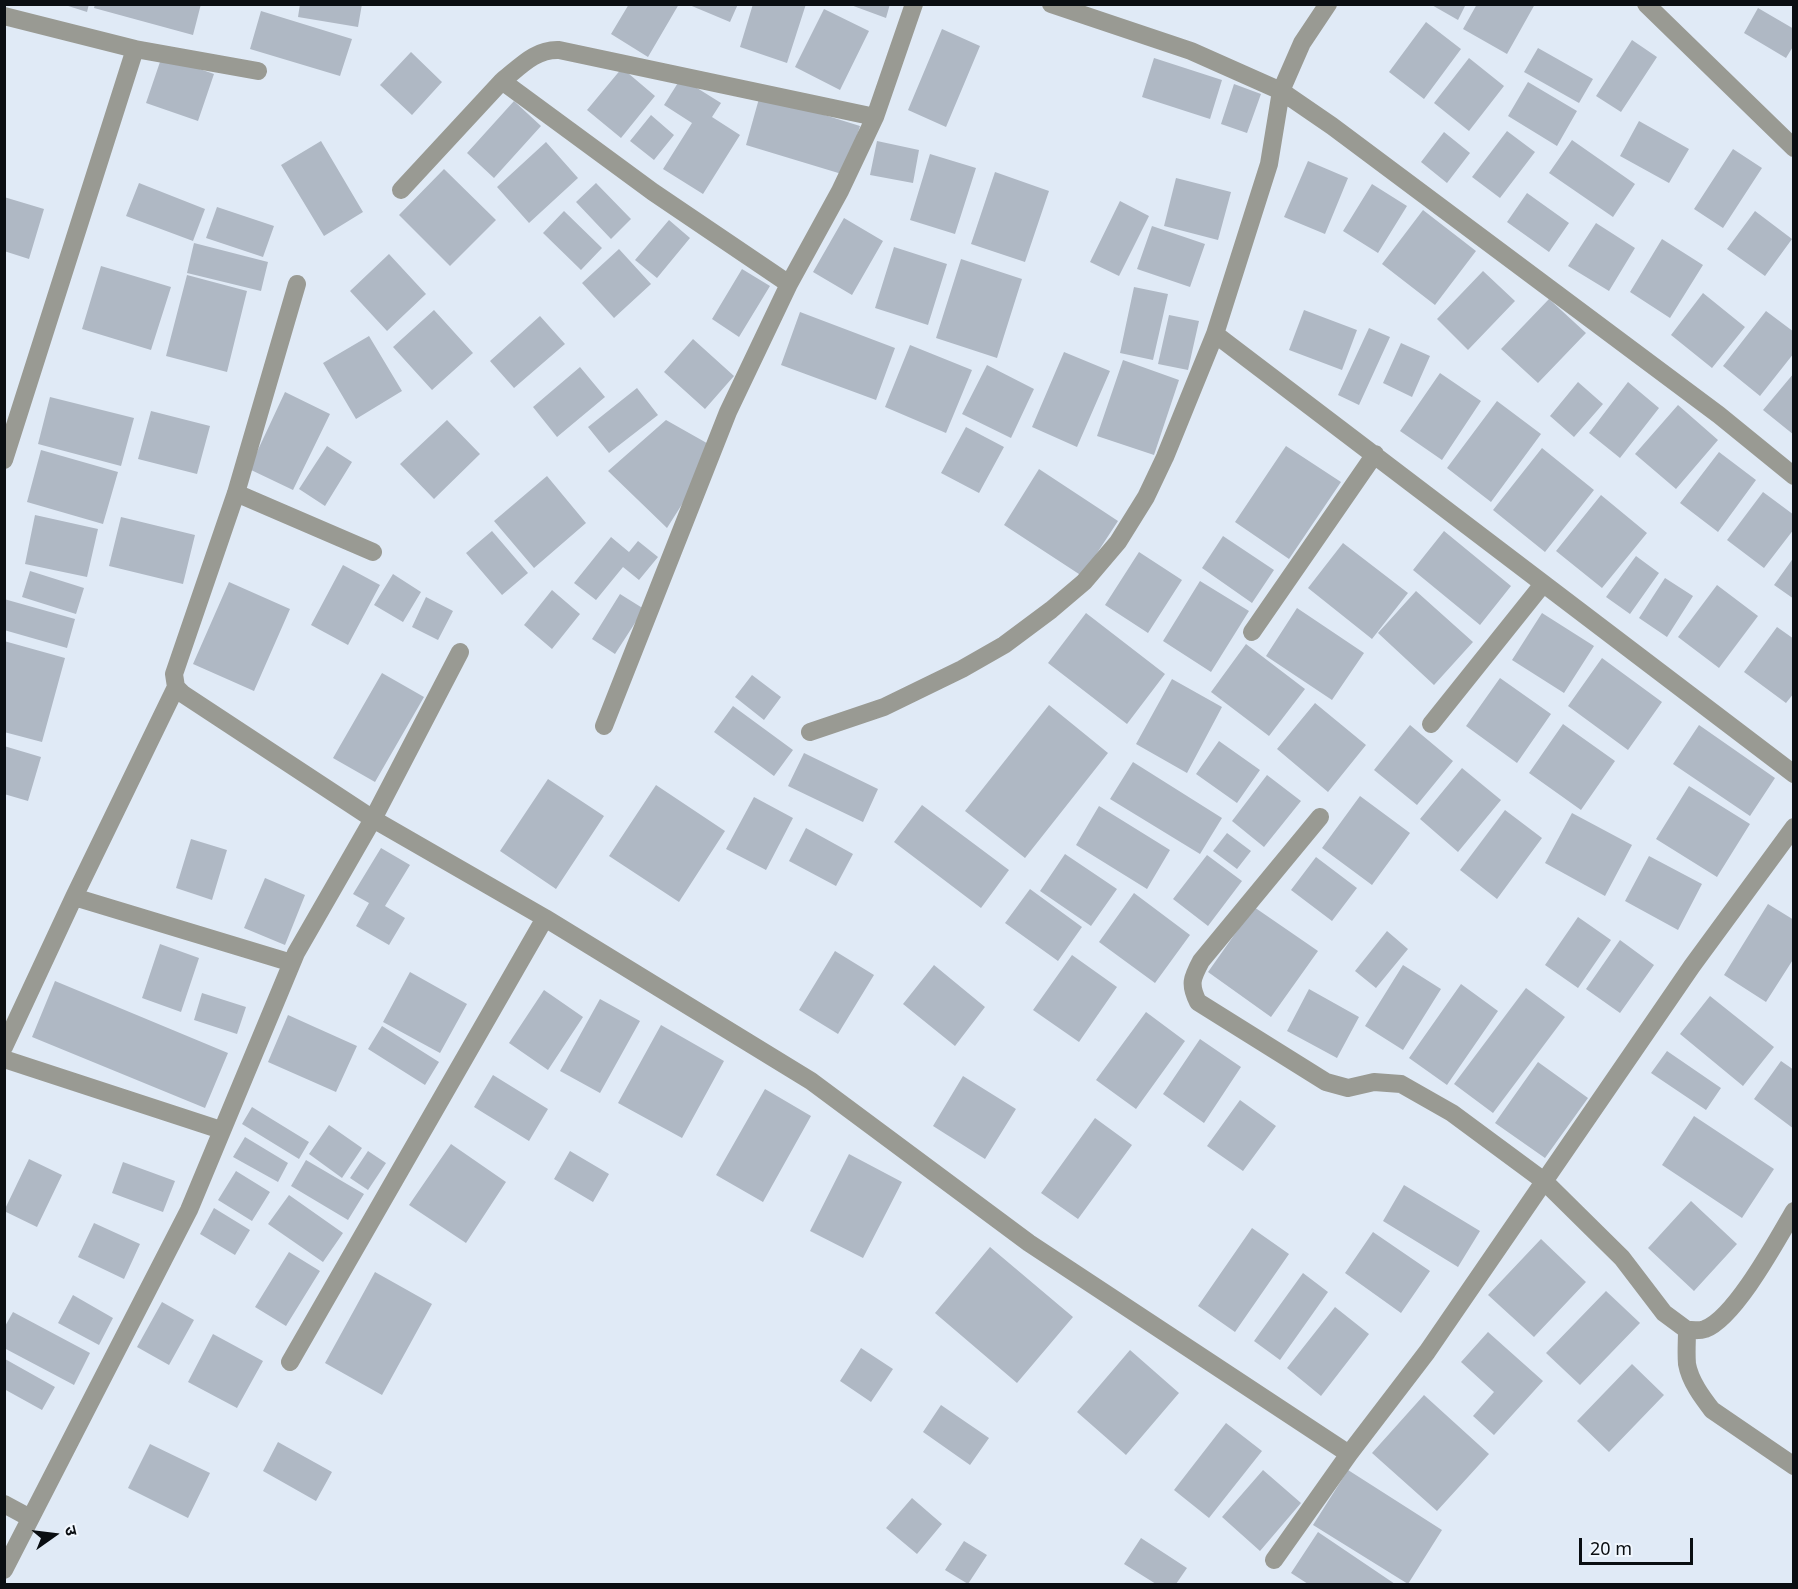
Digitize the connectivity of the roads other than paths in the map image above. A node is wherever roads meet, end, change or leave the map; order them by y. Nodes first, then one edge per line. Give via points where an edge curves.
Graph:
1 (915, 4) edge
2 (1051, 4) edge
3 (1328, 4) edge
4 (1646, 4) edge
5 (4, 16) edge
6 (135, 49) junction
7 (258, 71) dead end
8 (502, 81) junction
9 (1281, 91) junction
10 (875, 117) junction
11 (1794, 148) edge
12 (401, 190) dead end
13 (297, 284) dead end
14 (789, 284) junction
15 (1215, 334) junction
16 (1375, 454) junction
17 (4, 460) edge
18 (1794, 476) edge
19 (236, 493) junction
20 (373, 552) dead end
21 (1543, 584) junction
22 (1252, 632) dead end
23 (460, 652) dead end
24 (176, 687) junction
25 (1431, 724) dead end
26 (604, 726) dead end
27 (810, 732) dead end
28 (1794, 774) edge
29 (1320, 817) dead end
30 (373, 819) junction
31 (1794, 828) edge
32 (74, 897) junction
33 (545, 918) junction
34 (292, 963) junction
35 (4, 1047) edge
36 (4, 1059) edge
37 (221, 1130) junction
38 (1544, 1181) junction
39 (1794, 1211) edge
40 (1687, 1330) junction
41 (290, 1362) dead end
42 (1349, 1454) junction
43 (1794, 1466) edge
44 (4, 1504) edge
45 (30, 1518) junction
46 (1274, 1560) dead end
47 (4, 1570) edge

1 - 10 street
2 - 9 street via 1191,51
3 - 9 street via 1302,43
4 - 11 street
5 - 6 street
6 - 7 street
6 - 17 street
8 - 10 street via 537,53 559,50
8 - 12 street
8 - 14 street via 653,192
9 - 15 street via 1269,164
9 - 18 street via 1719,415
10 - 14 street
13 - 19 street
14 - 26 street via 729,412
15 - 16 street
15 - 27 street via 1146,497 1118,542 1084,582 1004,645 962,669 884,707
16 - 21 street
16 - 22 street
19 - 20 street
19 - 24 street via 174,674
21 - 25 street
21 - 28 street
23 - 30 street
24 - 30 street
24 - 32 street
29 - 38 street via 1201,961 1192,979 1198,1002 1326,1082 1348,1088 1374,1082 1408,1087 1452,1113
30 - 33 street
30 - 34 street
31 - 38 street via 1692,966
32 - 34 street
32 - 35 street
33 - 41 street
33 - 42 street via 811,1081 1029,1243
34 - 37 street
36 - 37 street
37 - 45 street via 189,1210
38 - 40 street via 1622,1258 1664,1313
38 - 42 street via 1427,1352
39 - 40 street via 1743,1293 1719,1321 1704,1329
40 - 43 street via 1688,1365 1708,1406
42 - 46 street
44 - 45 street
45 - 47 street

